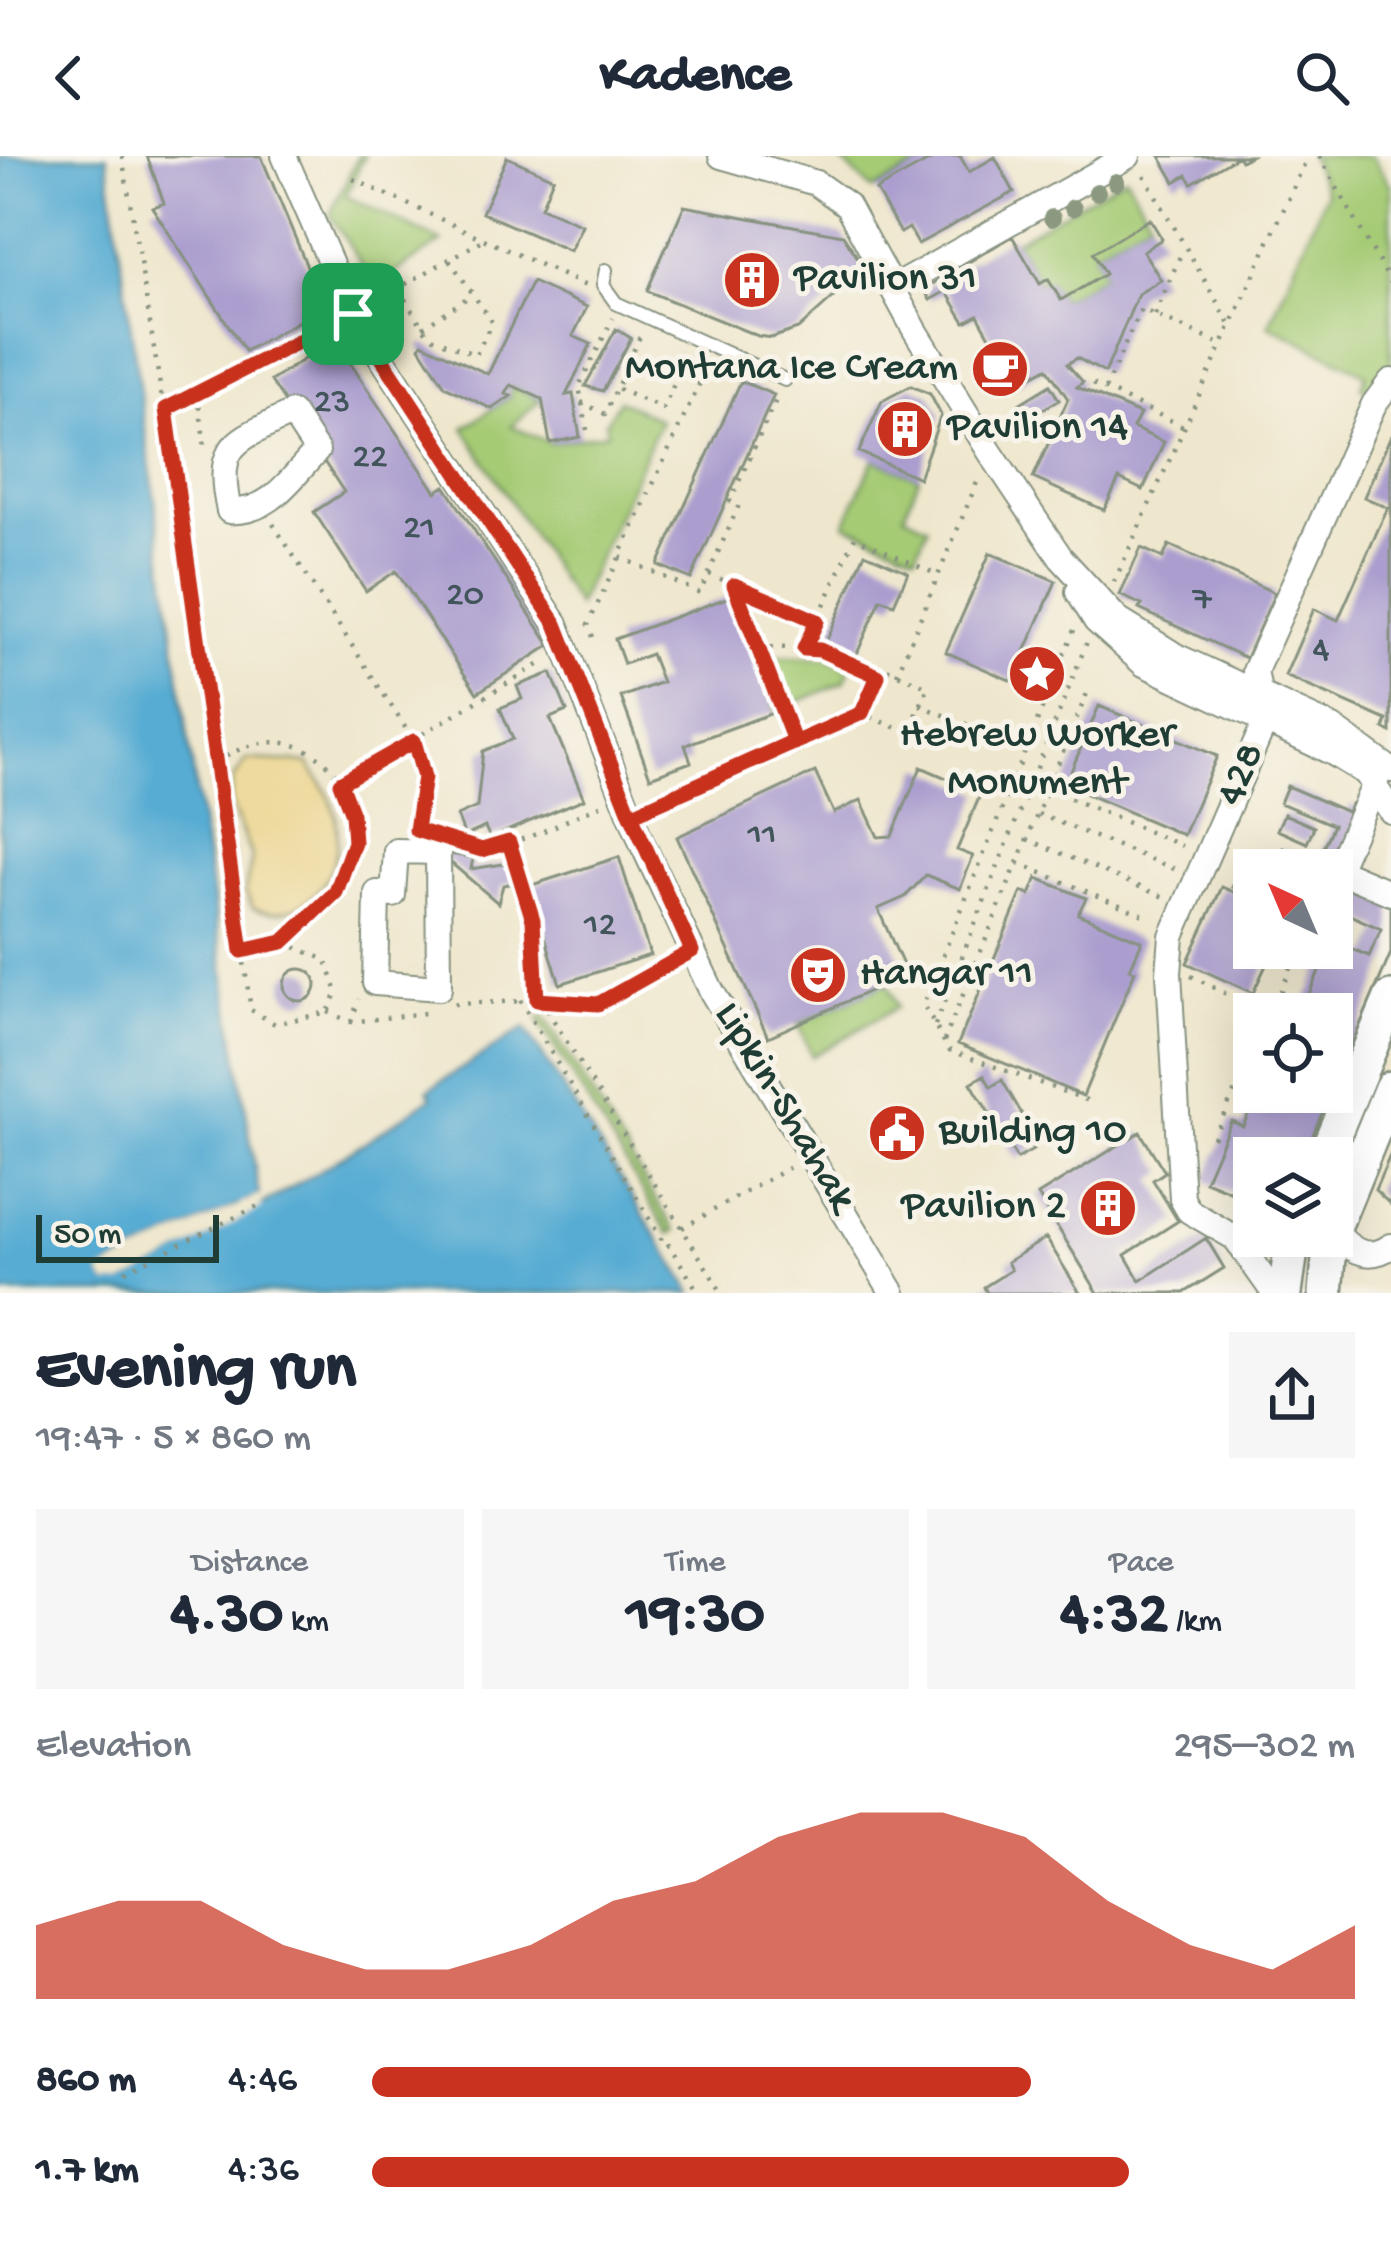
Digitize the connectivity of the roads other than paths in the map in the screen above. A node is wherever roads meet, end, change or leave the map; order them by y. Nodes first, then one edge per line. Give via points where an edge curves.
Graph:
1 (284, 156) edge
2 (722, 156) edge
3 (1134, 161) edge
4 (606, 270) dead end
5 (893, 288) junction
6 (785, 380) road end
7 (1391, 381) edge
8 (1061, 558) junction
9 (1256, 692) junction
10 (1265, 722) junction
11 (1385, 766) edge
12 (1391, 811) edge
13 (440, 842) joint
14 (1391, 893) edge
15 (1391, 998) edge
16 (1391, 1088) edge
17 (1333, 1137) edge
18 (1353, 1181) edge
19 (1391, 1246) edge
20 (1353, 1248) edge
21 (1290, 1257) edge
22 (1329, 1257) edge
23 (893, 1293) edge
24 (1274, 1293) edge
25 (1285, 1293) edge
26 (1325, 1293) edge

1 - 23 street, Lipkin-Shahak via 353,314 556,624 692,951
2 - 5 street via 831,190
3 - 5 street
4 - 6 lane via 616,304
5 - 8 street
7 - 9 street, 428 via 1255,671
8 - 9 street via 1135,632
8 - 10 street via 1096,621 1144,664
9 - 10 street, 428
9 - 11 street via 1333,728
10 - 11 street via 1366,772
10 - 24 street, 428 via 1172,936 1182,1199 1235,1238
11 - 12 street
11 - 14 street via 1337,870
13 - 13 street via 395,851 393,895 377,893 375,983 439,988
15 - 17 main road
16 - 18 main road
19 - 20 street via 1376,1254
21 - 25 main road
22 - 26 main road

